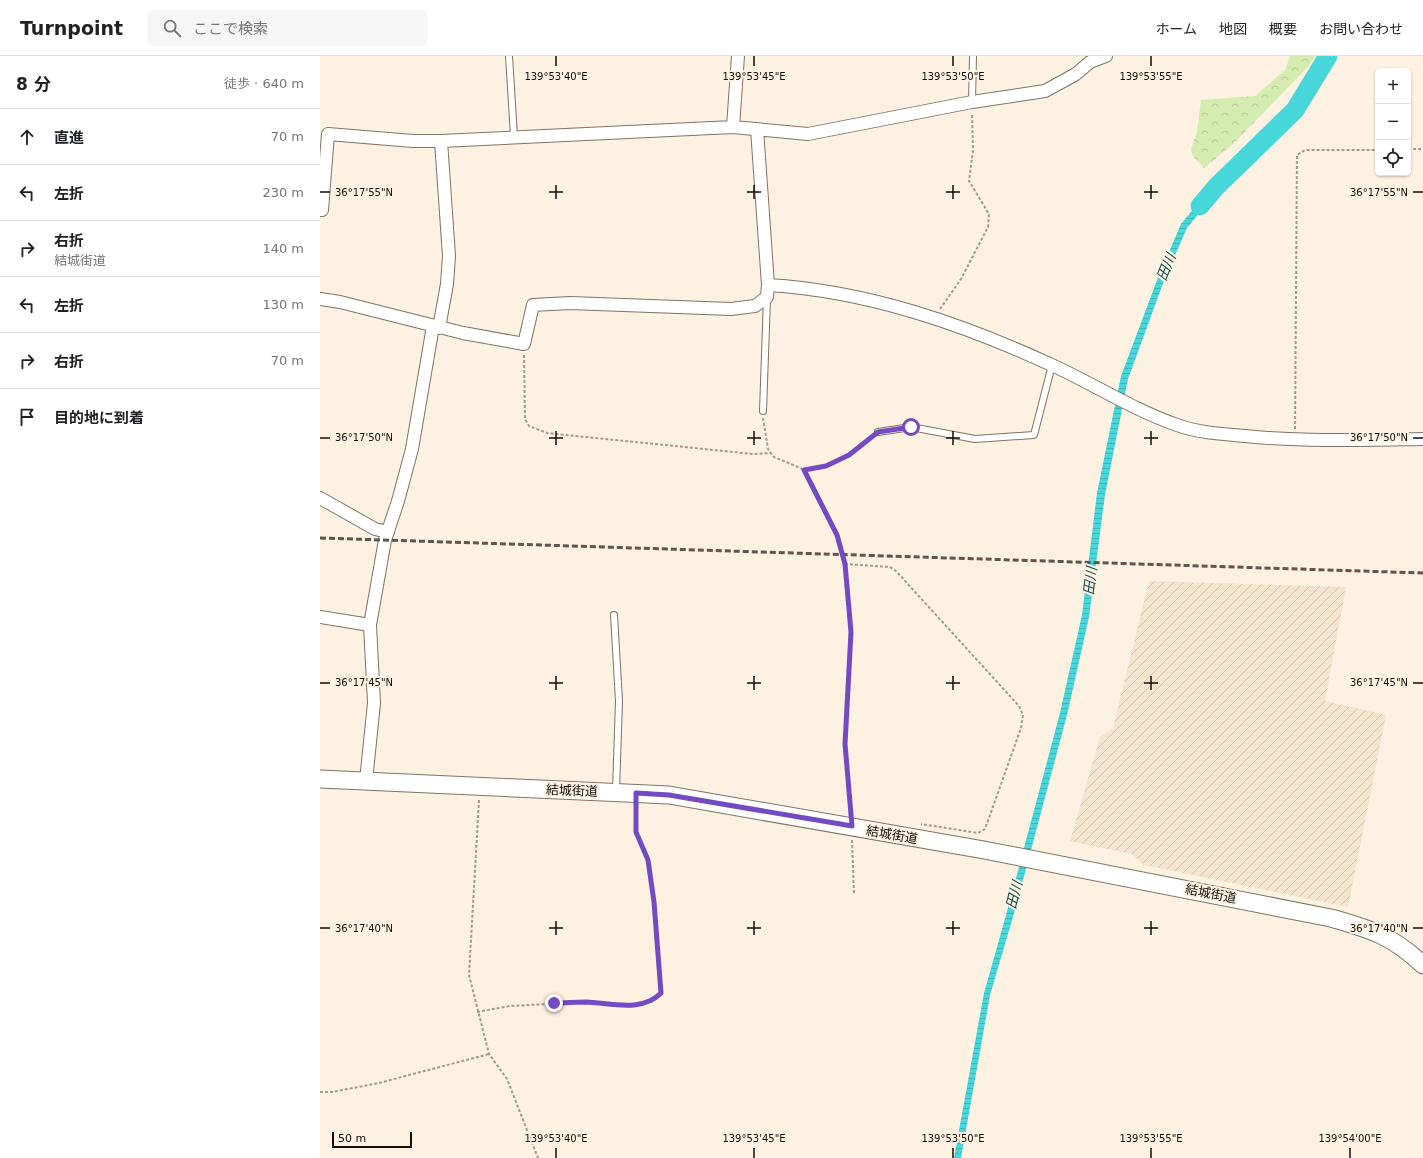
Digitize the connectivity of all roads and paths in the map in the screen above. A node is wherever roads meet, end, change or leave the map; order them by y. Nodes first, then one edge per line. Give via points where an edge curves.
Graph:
1 (509, 56) edge
2 (738, 56) edge
3 (973, 56) edge
4 (1106, 56) edge
5 (972, 102) junction
6 (734, 127) junction
7 (756, 129) junction
8 (514, 136) junction
9 (441, 141) junction
10 (1411, 149) edge
11 (1423, 149) edge
12 (1375, 150) edge
13 (320, 210) edge
14 (767, 291) junction
15 (320, 299) edge
16 (934, 318) junction
17 (436, 327) junction
18 (524, 344) junction
19 (1052, 365) junction
20 (762, 411) joint
21 (878, 432) joint
22 (1423, 439) edge
23 (1294, 441) junction
24 (771, 453) junction
25 (804, 470) junction
26 (320, 498) edge
27 (388, 532) junction
28 (845, 564) junction
29 (614, 615) dead end
30 (320, 617) edge
31 (370, 625) junction
32 (320, 779) edge
33 (366, 781) junction
34 (479, 787) junction
35 (616, 792) junction
36 (636, 793) junction
37 (919, 824) dead end
38 (852, 825) junction
39 (854, 894) dead end
40 (1423, 965) edge
41 (477, 1012) junction
42 (489, 1054) junction
43 (320, 1092) edge
44 (538, 1158) edge

1 - 8 lane
2 - 6 street
3 - 5 lane
4 - 5 street via 1090,62 1076,74 1045,91
5 - 7 street via 808,134
5 - 16 path via 973,150 969,181 989,214 988,227 961,279
6 - 7 street
6 - 8 street
7 - 14 street
8 - 9 street
9 - 13 street via 328,134
9 - 17 street via 449,256 447,284
10 - 11 path
12 - 23 path via 1305,150 1297,155
14 - 16 street via 807,288 862,298
14 - 18 street via 755,306 731,309 570,303 533,305
14 - 20 lane
15 - 17 street
16 - 19 street
17 - 18 street
17 - 27 street via 412,449
18 - 24 path via 525,419 529,426 547,434 753,454
19 - 21 lane via 1034,434 975,439 911,427
19 - 23 street via 1178,426 1208,433
20 - 24 path via 768,449
21 - 25 path via 849,455 826,466
22 - 23 street
24 - 25 path via 774,458
25 - 28 path via 837,535
26 - 27 street via 375,529
27 - 31 street
28 - 37 path via 890,567 896,571 1019,706 1023,715 1021,728 985,829 978,833
28 - 38 path via 851,632 845,744
29 - 35 lane via 620,701
30 - 31 street
31 - 33 street via 374,703
32 - 33 street, 結城街道
33 - 34 street, 結城街道
34 - 35 street, 結城街道
34 - 41 path via 469,975
35 - 36 street, 結城街道
36 - 38 street, 結城街道 via 669,795
36 - 41 path via 636,832 648,860 661,993 653,1001 635,1006 584,1002 510,1006
38 - 39 path
38 - 40 street, 結城街道 via 1331,918 1385,936 1406,948
41 - 42 path
42 - 43 path via 379,1083
42 - 44 path via 507,1079

